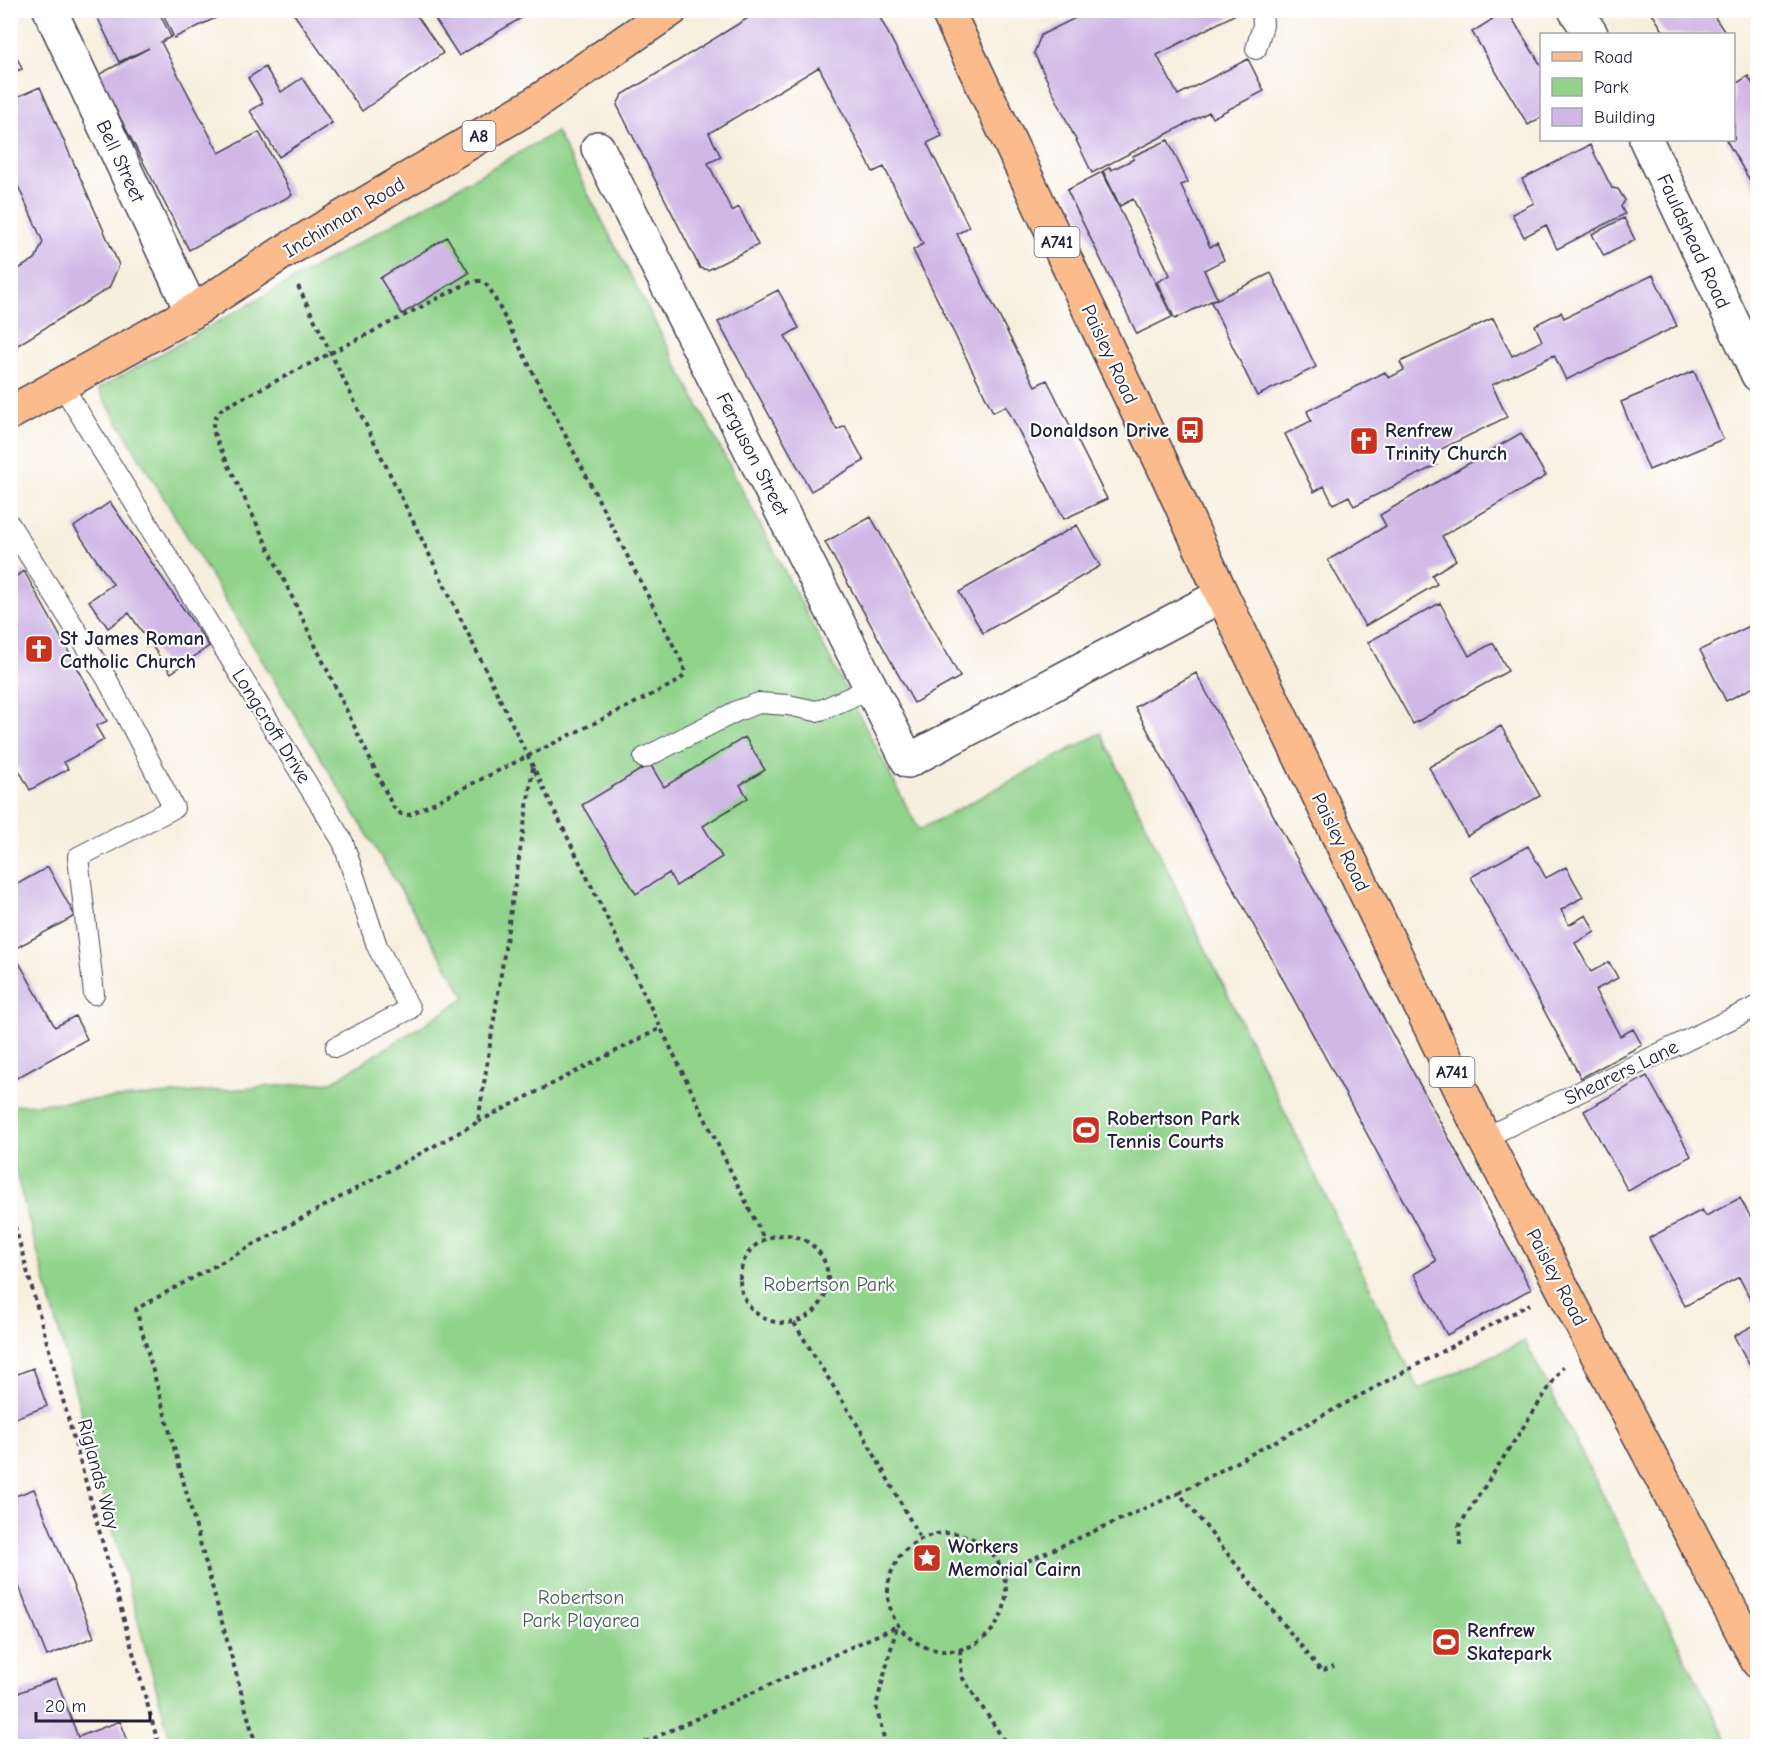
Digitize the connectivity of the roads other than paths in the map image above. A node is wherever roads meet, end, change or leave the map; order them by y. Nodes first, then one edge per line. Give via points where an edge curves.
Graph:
1 (50, 10) edge
2 (671, 10) edge
3 (947, 10) edge
4 (1262, 10) edge
5 (1575, 10) edge
6 (1590, 33) edge
7 (1256, 49) dead end
8 (1646, 141) edge
9 (598, 148) dead end
10 (192, 312) junction
11 (1758, 375) edge
12 (62, 385) junction
13 (10, 413) edge
14 (10, 525) edge
15 (1222, 595) junction
16 (872, 688) junction
17 (644, 758) dead end
18 (94, 994) dead end
19 (1758, 1006) edge
20 (336, 1047) dead end
21 (1484, 1138) junction
22 (1758, 1662) edge

1 - 10 street, Bell Street
2 - 10 main road, Inchinnan Road / A8 via 531,106 282,253
3 - 15 main road, Paisley Road / A741
4 - 7 lane via 1263,25
5 - 6 street
8 - 11 street, Fauldshead Road
9 - 16 street, Ferguson Street
10 - 12 main road, Inchinnan Road / A8
12 - 13 main road, Inchinnan Road / A8
12 - 20 lane, Longcroft Drive via 343,842 377,946 410,1009
14 - 18 lane via 107,679 174,808 78,857
15 - 16 street, Ferguson Street via 908,761
15 - 21 main road, Paisley Road / A741
16 - 17 lane via 816,711 759,703
19 - 21 lane, Shearers Lane
21 - 22 main road, Paisley Road / A741

